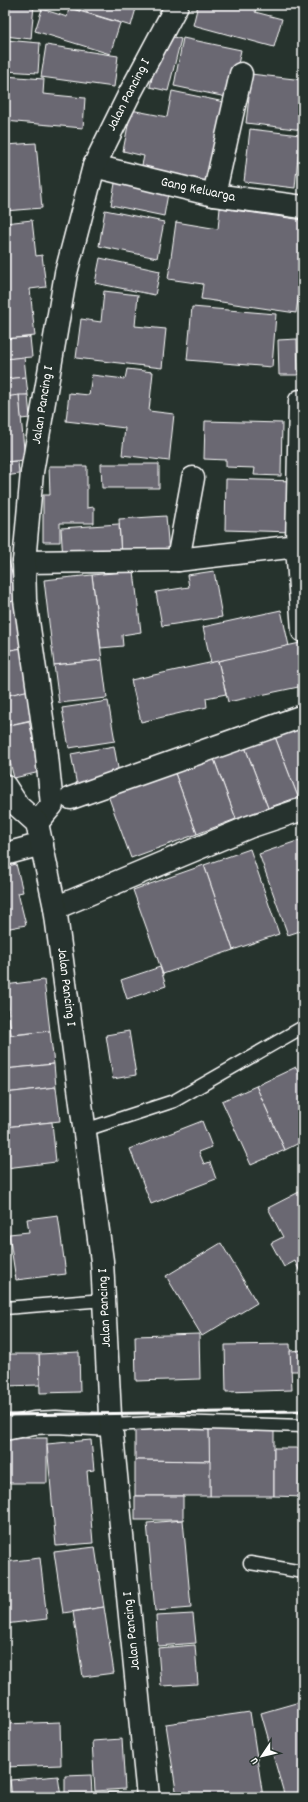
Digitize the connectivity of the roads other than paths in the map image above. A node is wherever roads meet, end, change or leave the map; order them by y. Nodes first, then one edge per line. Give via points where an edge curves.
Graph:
1 (177, 5) edge
2 (241, 74) dead end
3 (94, 166) junction
4 (214, 195) junction
5 (303, 207) edge
6 (300, 401) dead end
7 (193, 478) dead end
8 (297, 546) junction
9 (178, 560) junction
10 (24, 562) junction
11 (303, 631) edge
12 (303, 716) edge
13 (5, 786) edge
14 (71, 798) dead end
15 (303, 809) edge
16 (38, 823) junction
17 (42, 844) junction
18 (5, 854) edge
19 (56, 908) junction
20 (303, 1027) edge
21 (85, 1130) junction
22 (104, 1300) junction
23 (5, 1308) edge
24 (111, 1425) junction
25 (303, 1426) edge
26 (5, 1429) edge
27 (250, 1563) dead end
28 (303, 1572) edge
29 (148, 1797) edge

1 - 3 street, Jalan Pancing I
2 - 4 street
3 - 4 street, Gang Keluarga
3 - 10 street, Jalan Pancing I via 66,273 32,472
4 - 5 street, Gang Keluarga
6 - 8 street
7 - 9 street
8 - 9 street
8 - 11 street
9 - 10 street
10 - 16 street, Jalan Pancing I via 25,600 52,805
12 - 14 street
13 - 16 street via 18,806
15 - 19 street via 249,827
16 - 17 street, Jalan Pancing I
17 - 18 street
17 - 19 street, Jalan Pancing I
19 - 21 street, Jalan Pancing I
20 - 21 lane via 174,1101
21 - 22 street, Jalan Pancing I via 102,1261
22 - 23 lane
22 - 24 street, Jalan Pancing I
24 - 25 lane via 175,1422
24 - 26 street via 56,1422 34,1423
24 - 29 street, Jalan Pancing I
27 - 28 lane

